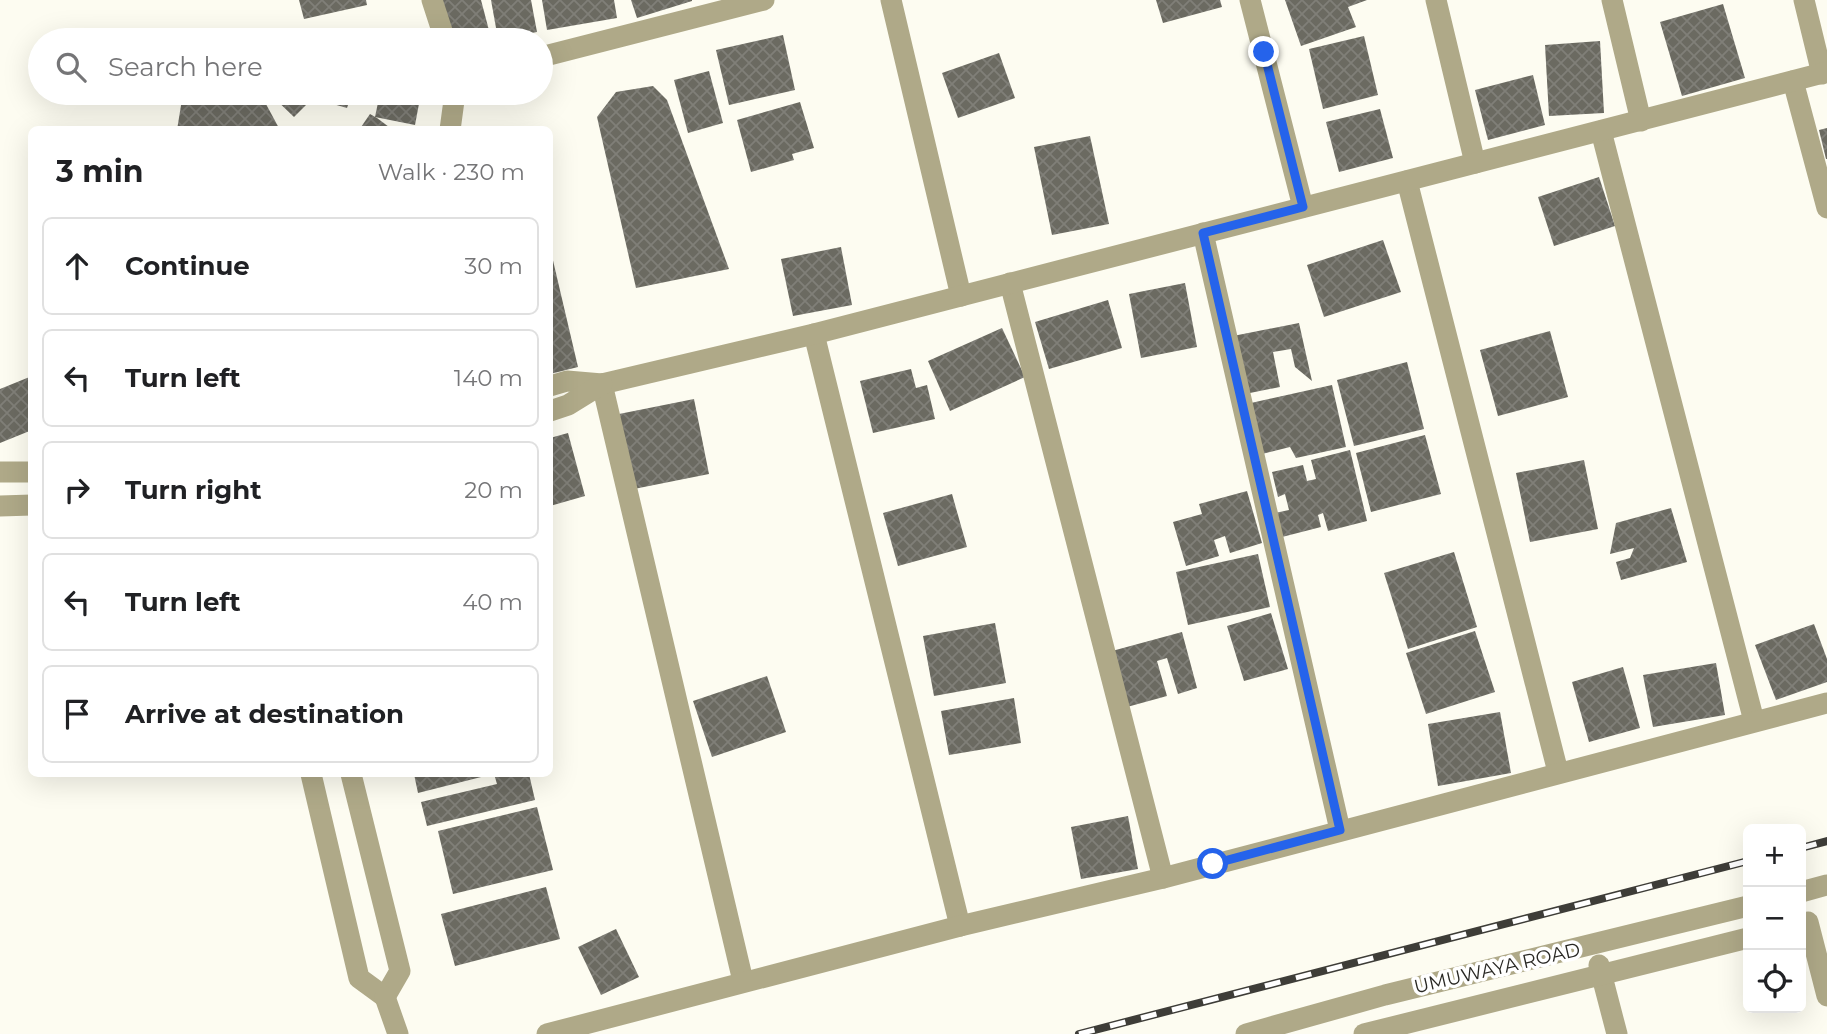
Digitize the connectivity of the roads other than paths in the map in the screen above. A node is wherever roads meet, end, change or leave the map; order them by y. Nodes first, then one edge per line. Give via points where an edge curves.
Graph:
1 (432, 0) edge
2 (764, 0) edge
3 (891, 0) edge
4 (1250, 0) edge
5 (1436, 0) edge
6 (1612, 0) edge
7 (1804, 0) edge
8 (440, 28) edge
9 (553, 54) edge
10 (1825, 73) edge
11 (1793, 81) junction
12 (453, 105) edge
13 (1642, 121) junction
14 (451, 126) edge
15 (1601, 131) junction
16 (1475, 163) junction
17 (1408, 181) junction
18 (1303, 207) junction
19 (1827, 208) edge
20 (1203, 233) junction
21 (1010, 283) junction
22 (961, 296) junction
23 (814, 334) junction
24 (602, 384) junction
25 (553, 385) edge
26 (553, 410) edge
27 (0, 472) edge
28 (28, 472) edge
29 (28, 505) edge
30 (0, 506) edge
31 (1827, 703) edge
32 (1755, 721) junction
33 (1558, 772) junction
34 (312, 777) edge
35 (352, 777) edge
36 (1340, 830) junction
37 (1163, 878) junction
38 (1827, 885) edge
39 (1806, 891) edge
40 (1743, 907) edge
41 (1812, 921) edge
42 (960, 926) junction
43 (1743, 939) edge
44 (1594, 945) junction
45 (1602, 976) junction
46 (743, 981) junction
47 (1827, 996) edge
48 (385, 997) junction
49 (1394, 1030) edge
50 (398, 1034) edge
51 (547, 1034) edge
52 (1247, 1034) edge
53 (1364, 1034) edge
54 (1617, 1034) edge

1 - 8 street
2 - 9 street
3 - 22 street
4 - 18 street
5 - 16 street
6 - 13 street
7 - 10 street
10 - 11 street
11 - 13 street
11 - 19 street
12 - 14 street
13 - 15 street
15 - 16 street
15 - 32 street
16 - 17 street
17 - 18 street
17 - 33 street
18 - 20 street
20 - 21 street
20 - 36 street
21 - 22 street
21 - 37 street
22 - 23 street
23 - 24 street
23 - 42 street
24 - 25 street via 566,381
24 - 26 street
24 - 46 street
27 - 28 street
29 - 30 street
31 - 32 street
32 - 33 street
33 - 36 street
34 - 48 street via 359,978
35 - 48 street via 400,971
36 - 37 street
37 - 42 street
38 - 39 street
40 - 44 street, UMUWAYA ROAD
41 - 47 street
42 - 46 street
43 - 45 street, UMUWAYA ROAD
44 - 45 street
44 - 52 street, UMUWAYA ROAD
45 - 49 street, UMUWAYA ROAD
45 - 54 street
46 - 51 street
48 - 50 street
49 - 53 street, UMUWAYA ROAD

